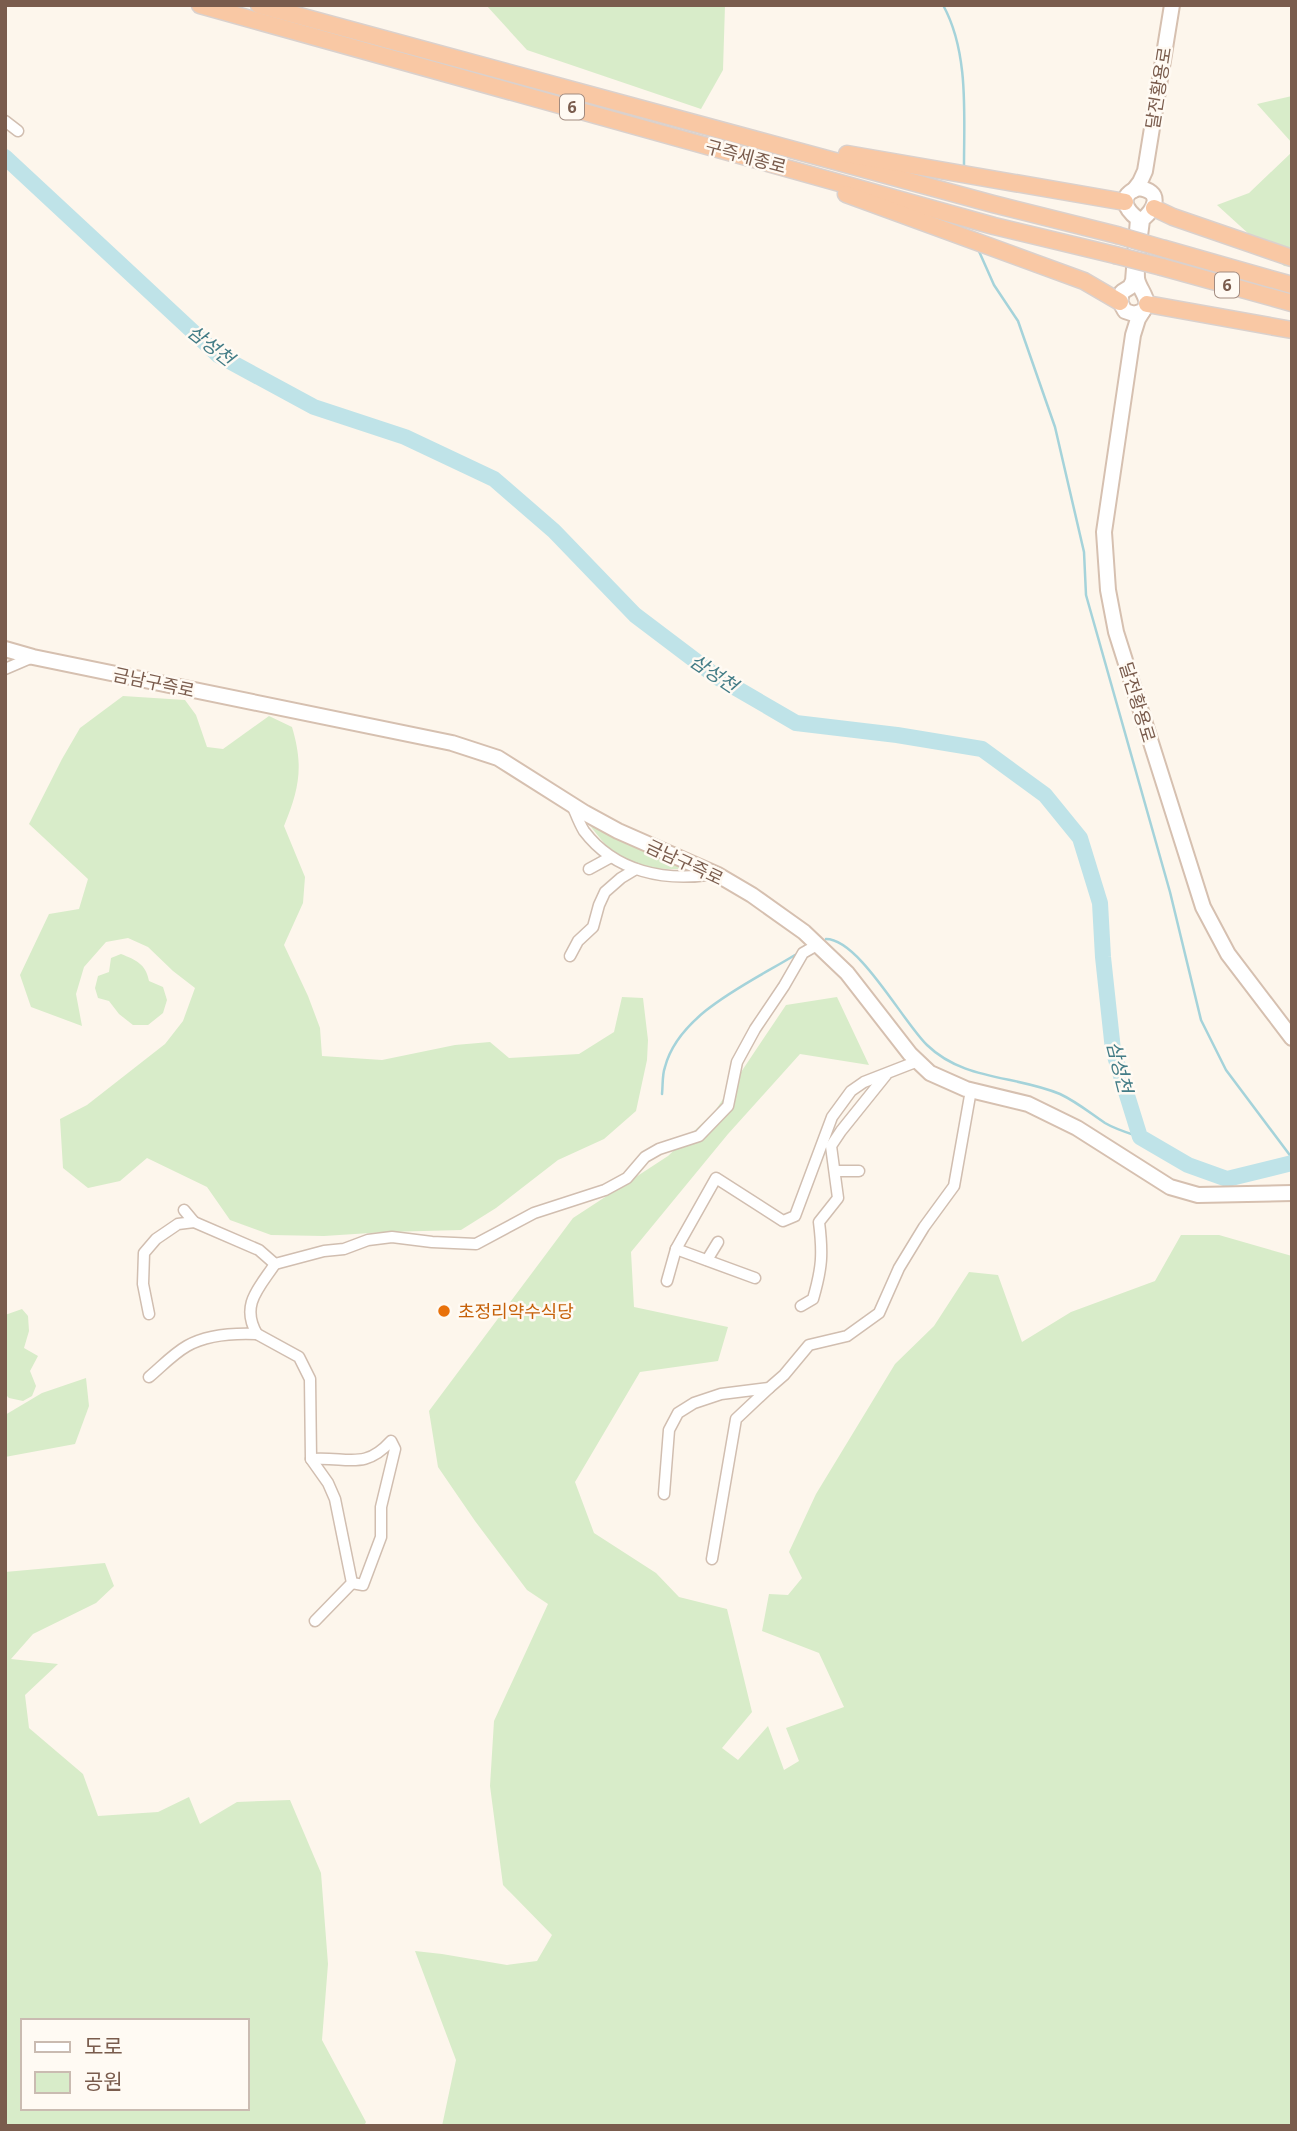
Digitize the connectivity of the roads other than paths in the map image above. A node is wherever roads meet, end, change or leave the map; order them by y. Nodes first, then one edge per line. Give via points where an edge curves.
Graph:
1 (200, 5) edge
2 (258, 5) edge
3 (1172, 5) edge
4 (5, 121) edge
5 (690, 122) junction
6 (18, 131) dead end
7 (683, 138) junction
8 (1145, 171) junction
9 (1130, 196) junction
10 (1152, 200) junction
11 (1292, 258) edge
12 (1292, 285) edge
13 (1292, 303) edge
14 (1122, 306) junction
15 (1145, 307) junction
16 (1292, 330) edge
17 (1133, 335) junction
18 (5, 649) edge
19 (33, 657) junction
20 (5, 669) edge
21 (572, 805) junction
22 (611, 857) junction
23 (589, 869) dead end
24 (636, 869) junction
25 (714, 874) junction
26 (817, 945) junction
27 (570, 956) dead end
28 (1292, 1038) edge
29 (918, 1061) junction
30 (887, 1075) junction
31 (971, 1090) junction
32 (835, 1171) junction
33 (859, 1171) dead end
34 (1292, 1193) edge
35 (184, 1210) dead end
36 (194, 1222) junction
37 (718, 1242) dead end
38 (676, 1249) junction
39 (707, 1261) junction
40 (275, 1264) junction
41 (755, 1278) dead end
42 (667, 1281) dead end
43 (801, 1306) dead end
44 (149, 1314) dead end
45 (257, 1334) junction
46 (149, 1377) dead end
47 (769, 1388) junction
48 (311, 1459) junction
49 (664, 1494) dead end
50 (712, 1559) dead end
51 (352, 1583) junction
52 (314, 1620) dead end

1 - 7 highway, 구즉세종로 / 6
2 - 5 highway, 구즉세종로 / 6
3 - 8 main road, 달전황용로
4 - 6 street
5 - 9 highway via 991,180
5 - 12 highway, 구즉세종로 / 6, bridge
7 - 13 highway, 구즉세종로 / 6, bridge via 994,226
7 - 14 highway via 1084,281
8 - 9 main road, 달전황용로
8 - 10 main road, 달전황용로
9 - 10 main road via 1145,189
9 - 14 main road via 1126,208 1138,219 1138,236 1133,281 1122,292
10 - 11 highway via 1174,217
10 - 15 main road via 1142,220 1137,281 1146,298
14 - 15 main road via 1134,314
14 - 17 main road via 1131,319
15 - 16 highway
15 - 17 main road
17 - 28 main road, 달전황용로 via 1104,532 1116,632 1203,906 1228,954
18 - 19 main road, 금남구즉로
19 - 20 street
19 - 21 main road, 금남구즉로 via 452,743 498,758
21 - 22 street via 582,829
21 - 25 main road, 금남구즉로
22 - 23 street
22 - 24 street
24 - 25 street via 694,877
24 - 27 street via 605,892 593,927
25 - 26 main road, 금남구즉로 via 752,895
26 - 29 main road, 금남구즉로
26 - 40 street via 803,953 755,1029 737,1062 728,1106 699,1136 645,1157 627,1178 605,1190 534,1213 476,1244 392,1237
29 - 30 street
29 - 31 main road, 금남구즉로 via 930,1073
30 - 32 street via 831,1146
30 - 38 street via 851,1091 832,1117 795,1216 783,1221 716,1178
31 - 34 main road, 금남구즉로 via 1028,1104 1077,1128 1170,1186 1198,1195
31 - 47 street via 954,1186 898,1268 879,1313 847,1336 809,1345
32 - 33 street
32 - 43 street via 838,1198 818,1222 823,1250 819,1276 813,1299
35 - 36 street
36 - 40 street via 259,1250
36 - 44 street via 177,1224 144,1253 143,1284
37 - 39 street
38 - 39 street
38 - 42 street
39 - 41 street
40 - 45 street via 251,1298 251,1324
45 - 46 street via 207,1338 187,1346
45 - 48 street via 299,1357 310,1379
47 - 49 street via 722,1394 678,1413 669,1430
47 - 50 street via 736,1419
48 - 51 street via 335,1499
48 - 51 street via 366,1461 391,1441 394,1449 381,1507 381,1537 363,1585
51 - 52 street

